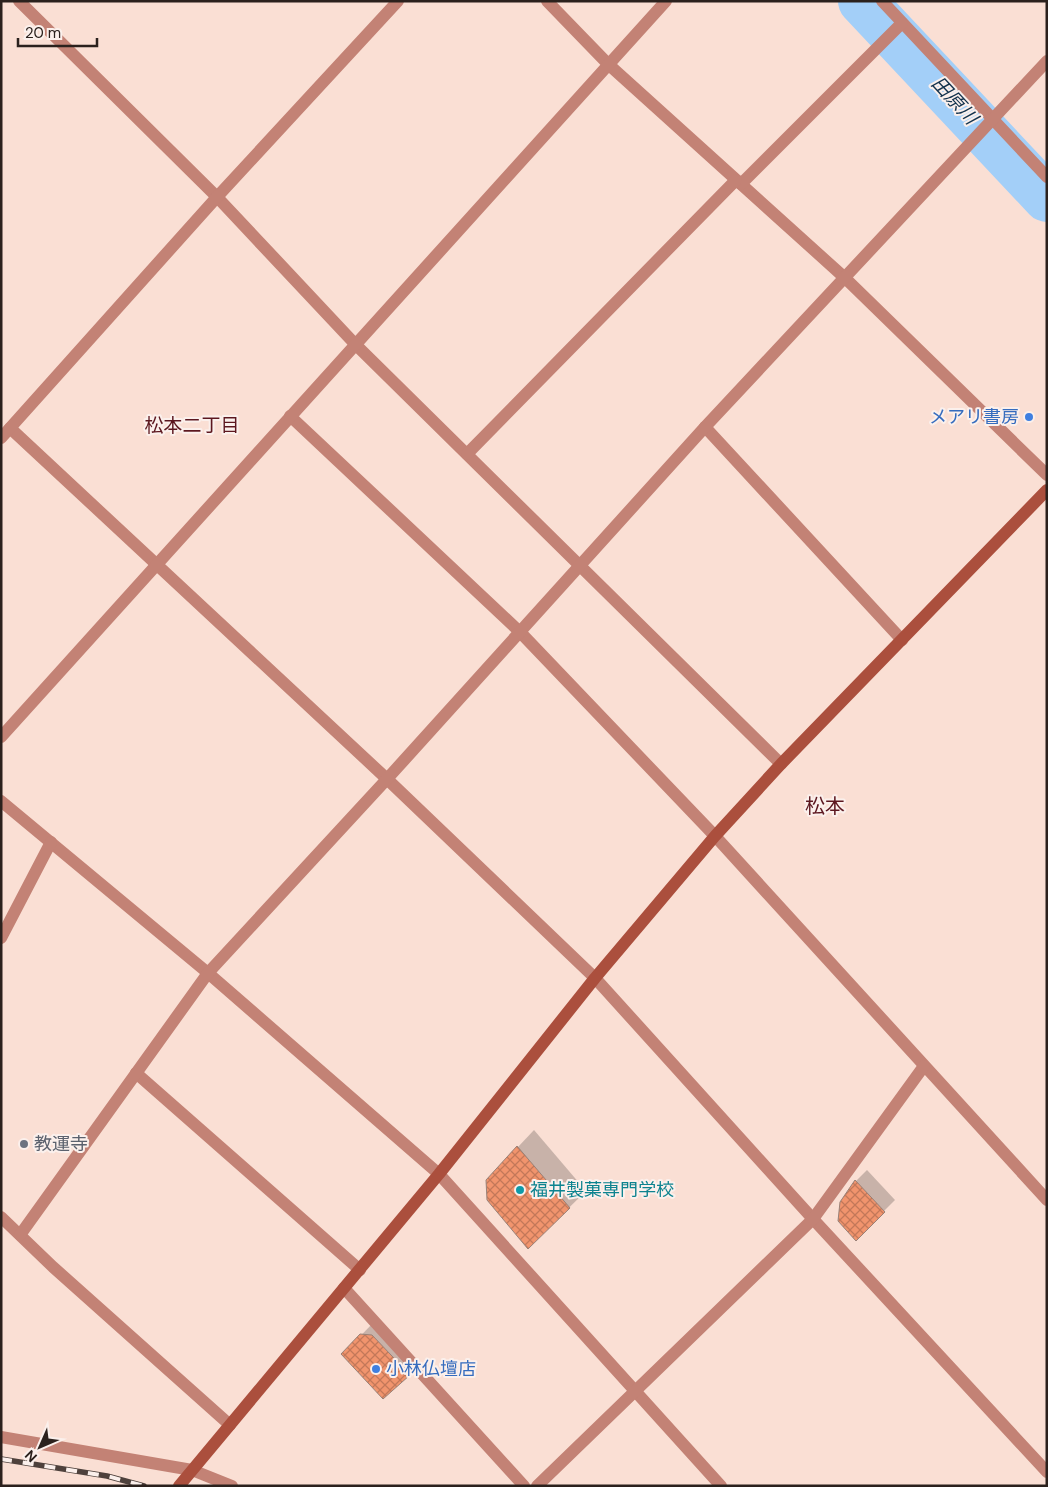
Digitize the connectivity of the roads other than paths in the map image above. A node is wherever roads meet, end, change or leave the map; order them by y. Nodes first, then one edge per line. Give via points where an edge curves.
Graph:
1 (19, 1) edge
2 (398, 1) edge
3 (547, 1) edge
4 (666, 1) edge
5 (882, 1) edge
6 (902, 23) junction
7 (1047, 61) edge
8 (608, 64) junction
9 (993, 120) junction
10 (1047, 177) edge
11 (738, 182) junction
12 (217, 197) junction
13 (845, 278) junction
14 (355, 344) junction
15 (290, 416) junction
16 (705, 426) junction
17 (10, 428) junction
18 (1, 438) edge
19 (467, 454) junction
20 (1047, 475) edge
21 (1047, 490) edge
22 (156, 564) junction
23 (580, 566) junction
24 (520, 632) junction
25 (902, 640) junction
26 (1, 737) edge
27 (781, 764) junction
28 (387, 779) junction
29 (1, 801) edge
30 (715, 836) junction
31 (51, 842) junction
32 (1, 938) edge
33 (208, 973) junction
34 (595, 978) junction
35 (924, 1066) junction
36 (136, 1073) junction
37 (439, 1174) junction
38 (1047, 1200) edge
39 (1, 1217) edge
40 (813, 1219) junction
41 (20, 1235) junction
42 (360, 1270) junction
43 (344, 1288) junction
44 (636, 1391) junction
45 (230, 1425) junction
46 (1, 1437) edge
47 (192, 1470) junction
48 (1047, 1472) edge
49 (179, 1486) edge
50 (232, 1486) edge
51 (524, 1486) edge
52 (538, 1486) edge
53 (721, 1486) edge

1 - 12 street
2 - 12 street
3 - 8 street
4 - 8 street
5 - 6 street
6 - 9 street
6 - 11 street
7 - 9 street
8 - 11 street
8 - 14 street
9 - 10 street
9 - 13 street
11 - 13 street
11 - 19 street
12 - 14 street
12 - 17 street
13 - 16 street
13 - 20 street
14 - 15 street
14 - 19 street
15 - 22 street
15 - 24 street
16 - 23 street
16 - 25 street
17 - 18 street
17 - 22 street
19 - 23 street
21 - 25 street
22 - 26 street
22 - 28 street
23 - 24 street
23 - 27 street
24 - 28 street
24 - 30 street
25 - 27 street
27 - 30 street
28 - 33 street
28 - 34 street
29 - 31 street
30 - 34 street
30 - 35 street
31 - 32 street
31 - 33 street
33 - 36 street
33 - 37 street
34 - 37 street
34 - 40 street
35 - 38 street
35 - 40 street
36 - 41 street
36 - 42 street
37 - 42 street
37 - 44 street
39 - 41 street
40 - 44 street
40 - 48 street
41 - 45 street
42 - 43 street
43 - 45 street
43 - 51 street
44 - 52 street
44 - 53 street
45 - 47 street
46 - 47 street
47 - 49 street
47 - 50 street

